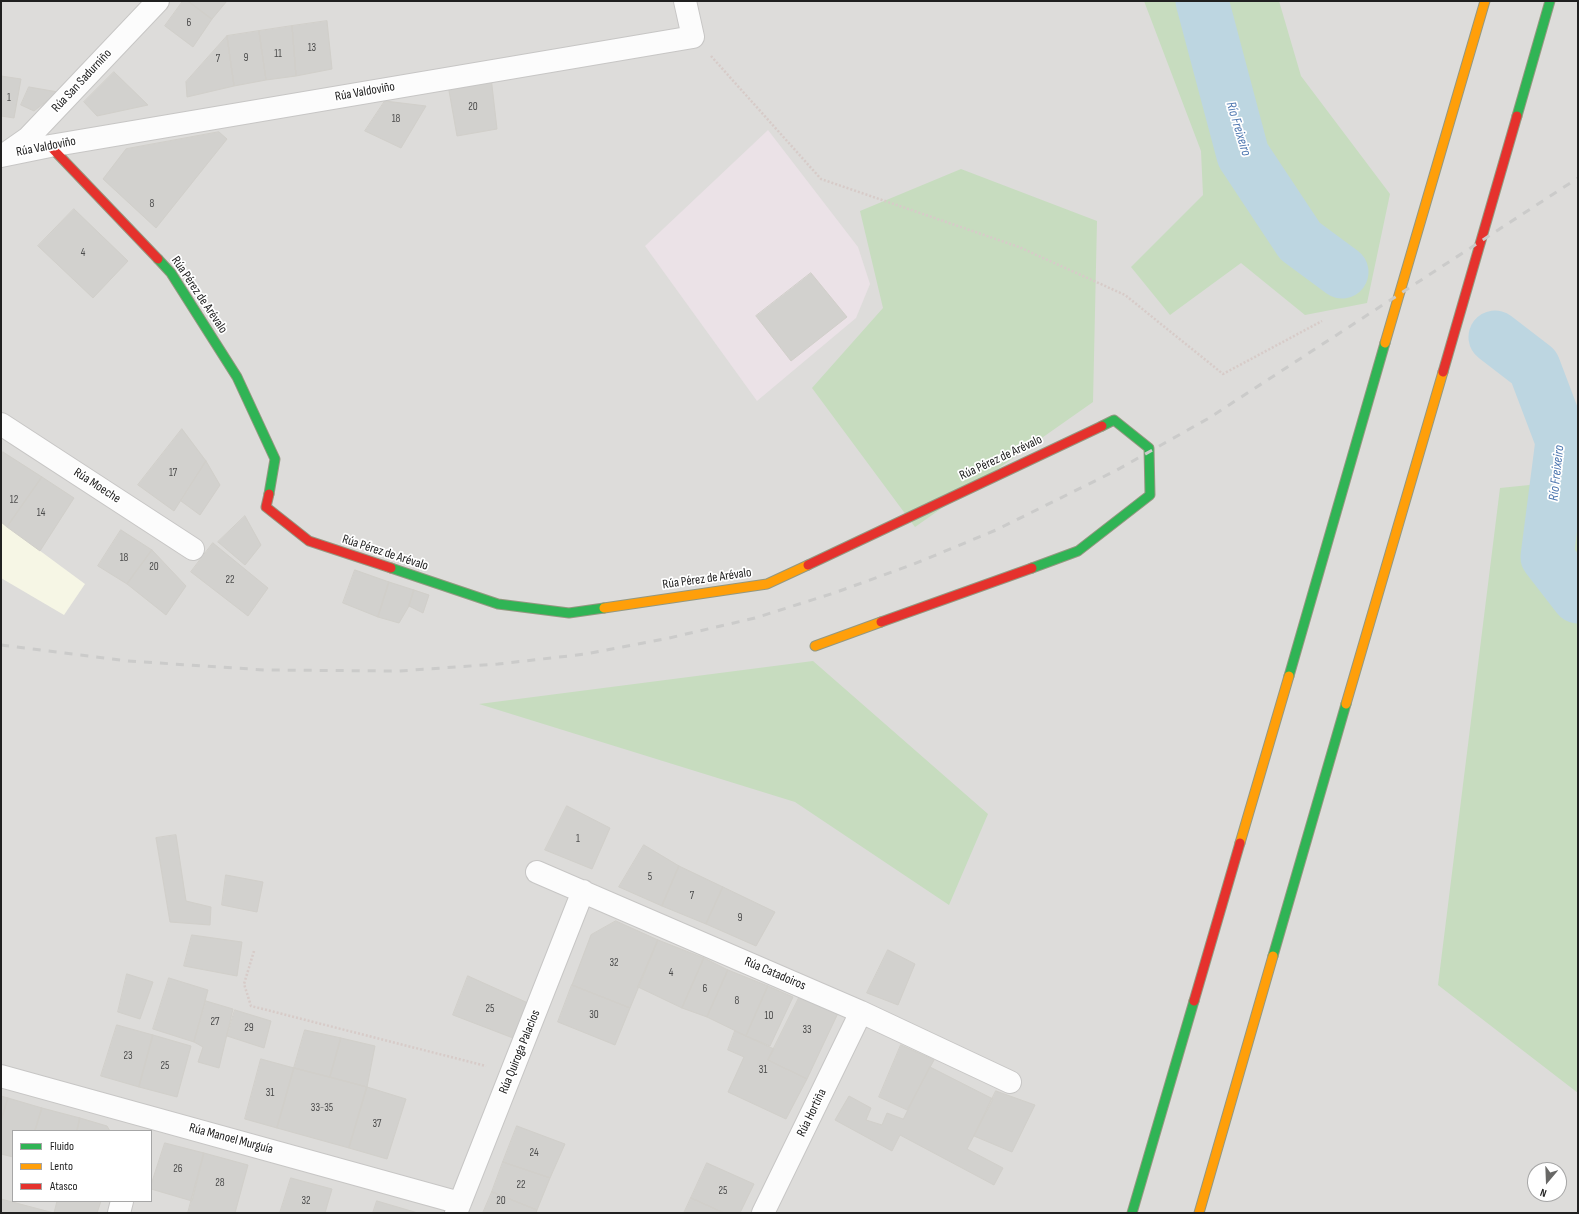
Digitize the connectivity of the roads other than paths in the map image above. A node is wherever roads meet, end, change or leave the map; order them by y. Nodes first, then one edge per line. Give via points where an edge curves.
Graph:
1 (158, 1) edge
2 (685, 1) edge
3 (1485, 1) edge
4 (1550, 1) edge
5 (50, 146) junction
6 (1, 156) edge
7 (1, 424) edge
8 (193, 549) dead end
9 (814, 646) dead end
10 (537, 872) dead end
11 (583, 892) junction
12 (861, 1012) junction
13 (1, 1076) edge
14 (1010, 1082) dead end
15 (145, 1124) edge
16 (122, 1202) edge
17 (458, 1208) edge
18 (119, 1213) edge
19 (763, 1213) edge
20 (1132, 1213) edge
21 (1199, 1213) edge

1 - 6 street, Rúa San Sadurniño via 28,138
2 - 5 street, Rúa Valdoviño via 693,37
3 - 20 main road
4 - 21 main road
5 - 6 street, Rúa Valdoviño
5 - 9 main road, Rúa Pérez de Arévalo via 171,273 237,377 275,459 266,507 309,541 498,604 569,613 767,584 1114,420 1149,448 1150,495 1078,551
7 - 8 street, Rúa Moeche
10 - 11 street, Rúa Catadoiros
11 - 12 street, Rúa Catadoiros
11 - 17 street, Rúa Quiroga Palacios
12 - 14 street, Rúa Catadoiros
12 - 19 street, Rúa Hortiña
13 - 15 street, Rúa Manoel Murguía
15 - 17 street, Rúa Manoel Murguía
16 - 18 street

